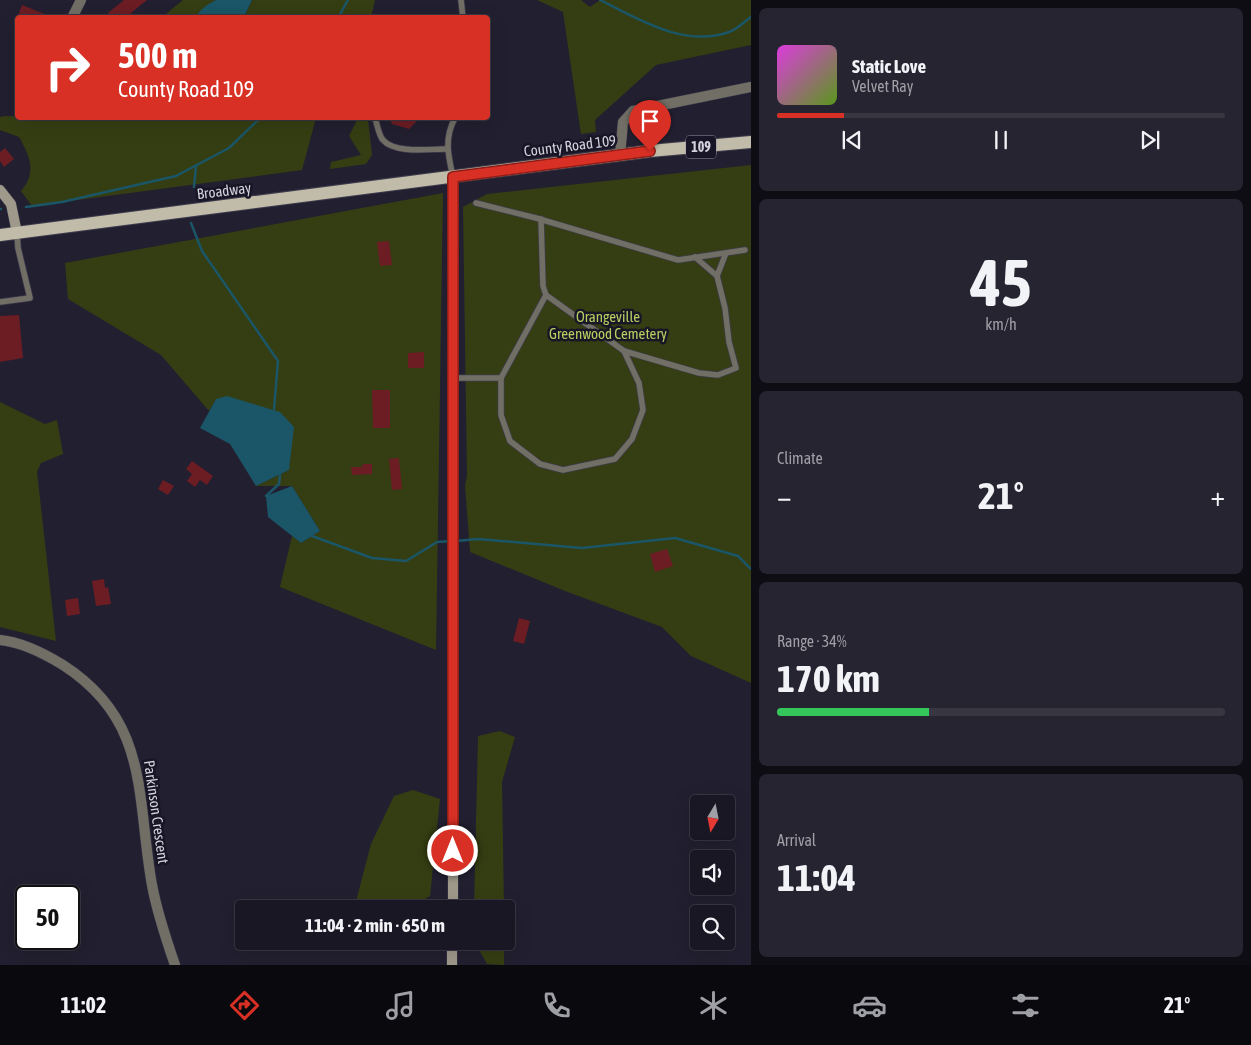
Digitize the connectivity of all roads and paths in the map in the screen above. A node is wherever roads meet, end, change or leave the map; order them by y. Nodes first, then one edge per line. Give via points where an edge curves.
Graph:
1 (81, 0) edge
2 (461, 0) edge
3 (74, 15) edge
4 (463, 15) edge
5 (751, 87) edge
6 (376, 120) edge
7 (453, 120) edge
8 (751, 142) edge
9 (447, 149) junction
10 (620, 156) junction
11 (453, 177) junction
12 (0, 190) edge
13 (476, 203) dead end
14 (542, 219) junction
15 (17, 233) junction
16 (0, 235) edge
17 (745, 250) dead end
18 (726, 253) junction
19 (695, 257) junction
20 (717, 276) junction
21 (546, 295) junction
22 (0, 302) edge
23 (624, 351) junction
24 (452, 378) junction
25 (501, 378) junction
26 (0, 640) edge
27 (452, 900) edge
28 (452, 950) edge
29 (175, 965) edge
30 (452, 965) edge

1 - 3 street
2 - 4 lane
5 - 10 street via 633,111 623,122
6 - 9 lane via 382,140 391,146 411,150
7 - 9 lane via 448,130
8 - 10 main road, County Road 109 / 109
9 - 11 lane
10 - 11 main road, County Road 109 / 109
11 - 15 main road, Broadway
11 - 24 main road
12 - 15 main road via 11,204
13 - 14 lane
14 - 19 lane via 678,260
14 - 21 lane via 543,286
15 - 16 main road, Broadway
15 - 22 lane via 30,298
17 - 18 lane
18 - 19 lane
18 - 20 lane
19 - 20 lane
20 - 23 lane via 736,368 718,375 698,373
21 - 23 lane
21 - 25 lane
23 - 25 lane via 639,383 643,410 632,439 614,460 563,470 540,464 510,441 501,415
24 - 25 lane
24 - 27 main road
26 - 29 street, Parkinson Crescent via 32,649 76,674 111,709 122,727 135,760 152,885
28 - 30 main road

